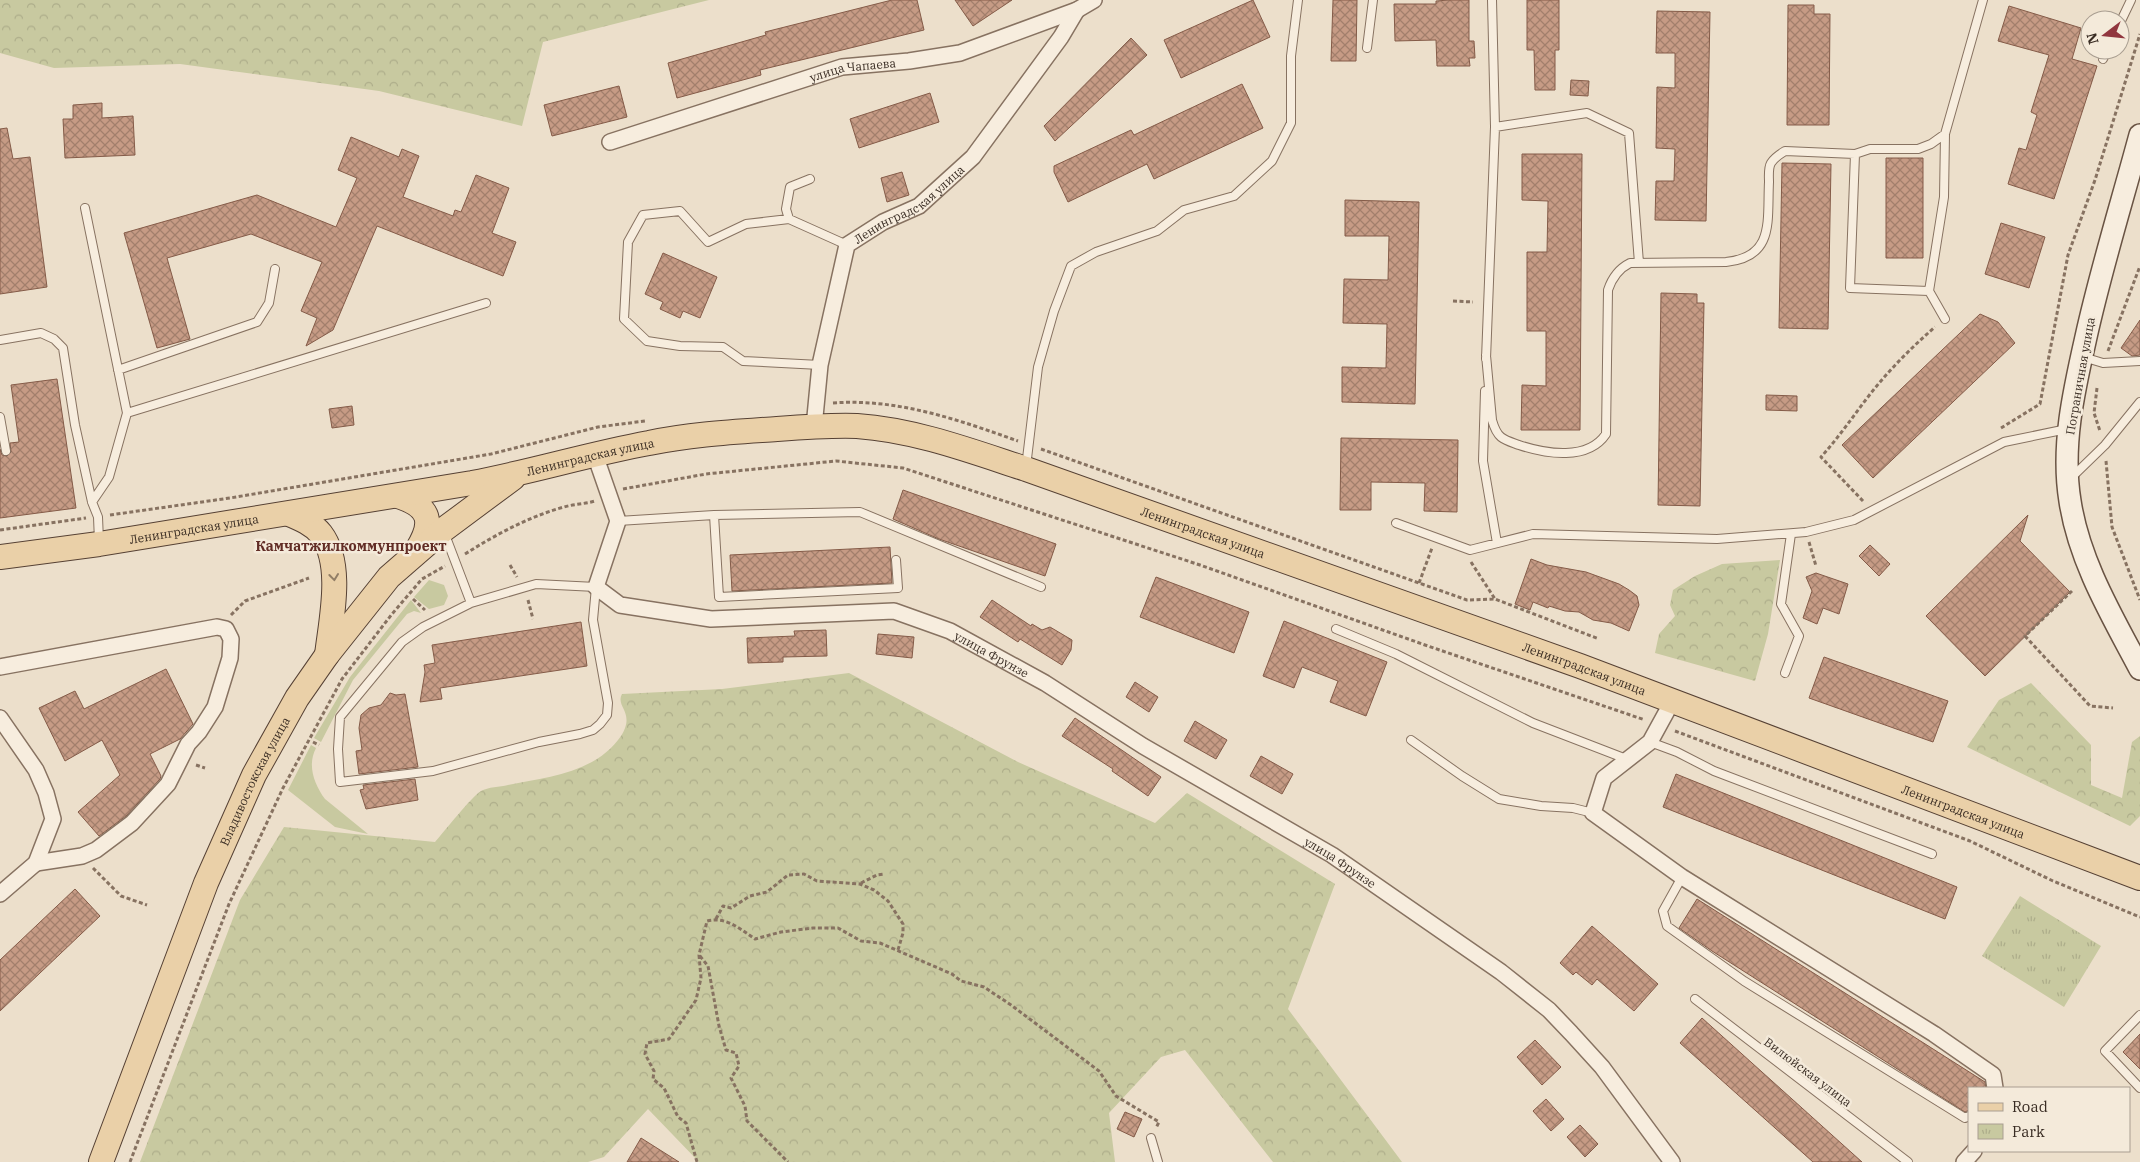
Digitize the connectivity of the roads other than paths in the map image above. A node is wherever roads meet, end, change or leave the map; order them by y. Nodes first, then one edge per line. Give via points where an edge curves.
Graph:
1 (1094, 0) edge
2 (1298, 0) edge
3 (1374, 0) edge
4 (1492, 0) edge
5 (1983, 0) edge
6 (1077, 10) junction
7 (1367, 48) dead end
8 (1495, 127) junction
9 (1945, 134) junction
10 (2140, 135) edge
11 (610, 142) dead end
12 (1855, 154) junction
13 (810, 179) dead end
14 (85, 208) dead end
15 (789, 219) junction
16 (847, 245) junction
17 (1639, 262) junction
18 (274, 269) dead end
19 (1929, 291) junction
20 (486, 303) dead end
21 (1945, 318) road end
22 (0, 337) edge
23 (1486, 355) junction
24 (2082, 357) junction
25 (2140, 362) edge
26 (820, 365) junction
27 (118, 370) junction
28 (2140, 402) edge
29 (127, 413) junction
30 (815, 415) junction
31 (0, 417) edge
32 (2069, 428) junction
33 (6, 451) dead end
34 (595, 455) junction
35 (1026, 469) junction
36 (518, 474) junction
37 (2068, 481) junction
38 (398, 496) junction
39 (92, 502) junction
40 (289, 514) junction
41 (714, 515) junction
42 (618, 520) junction
43 (1396, 523) dead end
44 (443, 530) junction
45 (1790, 534) junction
46 (1496, 543) junction
47 (98, 544) junction
48 (415, 554) junction
49 (0, 557) edge
50 (896, 560) dead end
51 (596, 587) junction
52 (1041, 587) dead end
53 (471, 603) junction
54 (1336, 629) dead end
55 (328, 655) junction
56 (0, 667) edge
57 (2140, 668) edge
58 (1785, 673) dead end
59 (1672, 700) junction
60 (0, 718) edge
61 (1412, 740) dead end
62 (1650, 742) junction
63 (1629, 760) junction
64 (1593, 813) junction
65 (1932, 854) dead end
66 (36, 863) junction
67 (1682, 877) junction
68 (2140, 878) edge
69 (0, 894) edge
70 (1695, 999) dead end
71 (2140, 1015) edge
72 (1995, 1087) edge
73 (2140, 1088) edge
74 (1968, 1116) edge
75 (1151, 1138) road end
76 (1973, 1152) edge
77 (101, 1162) edge
78 (1158, 1162) edge
79 (1672, 1162) edge
80 (1908, 1162) edge
81 (1964, 1162) edge

1 - 6 street, улица Чапаева
2 - 35 lane via 1291,56 1290,123 1272,161 1234,196 1184,210 1157,231 1096,252 1071,266 1038,367
3 - 7 lane
4 - 8 lane
5 - 9 lane
6 - 11 street, улица Чапаева via 960,53 842,67
6 - 16 street, Ленинградская улица via 1061,37 973,157 919,206 883,222
8 - 17 lane via 1587,114 1629,133
8 - 23 lane
9 - 12 lane via 1918,148 1870,149
9 - 19 lane via 1944,196
10 - 24 main road, Пограничная улица
12 - 17 lane via 1785,151 1777,156 1770,165 1767,225 1762,245 1752,256 1726,262
12 - 19 lane via 1850,288
13 - 15 lane via 790,187 786,209
14 - 27 lane
15 - 16 lane
15 - 26 lane via 746,224 708,242 680,211 644,215 628,242 624,320 647,341 724,347 743,361
16 - 26 street, Ленинградская улица
17 - 23 lane via 1622,267 1608,290 1606,434 1595,446 1572,452 1549,452 1502,438 1492,420
18 - 27 lane via 269,303 257,322
19 - 21 lane
20 - 29 lane
22 - 39 lane via 41,333 63,348
23 - 46 lane via 1483,461
24 - 25 lane via 2103,363
24 - 32 main road, Пограничная улица
26 - 30 street, Ленинградская улица
27 - 29 lane
28 - 37 lane
29 - 39 lane via 109,477
30 - 34 main road, Ленинградская улица via 651,442
30 - 35 main road, Ленинградская улица via 943,441
31 - 33 lane
32 - 37 main road, Пограничная улица
32 - 45 lane via 2004,442 1870,513 1838,526
34 - 36 main road, Ленинградская улица
34 - 42 street
35 - 59 main road, Ленинградская улица
36 - 38 main road, Ленинградская улица
36 - 44 main road, Владивостокская улица
37 - 57 main road, Пограничная улица via 2070,502 2088,562
38 - 40 main road, Ленинградская улица
38 - 48 main road via 419,505 428,522 425,538
39 - 47 lane via 98,517
40 - 47 main road, Ленинградская улица
40 -> 55 main road via 311,524 328,547 335,583
41 - 42 lane
41 - 50 lane via 719,597 898,588
41 - 52 lane via 860,512
42 - 51 street
43 - 46 lane via 1470,550
44 - 48 main road, Владивостокская улица
44 - 53 lane
45 - 46 lane via 1717,539 1533,534
45 - 58 lane via 1781,604 1799,636
47 - 49 main road, Ленинградская улица
48 - 55 main road, Владивостокская улица via 389,577
51 - 53 lane via 536,584
51 - 53 lane via 593,620 608,703 607,715 594,730 432,771 340,782 340,717 402,642 423,627
51 - 79 street, улица Фрунзе via 620,605 711,619 894,611 950,632 1045,683 1143,746 1332,856 1507,976 1548,1010 1602,1067
54 - 63 lane via 1390,651 1533,723
55 - 77 main road, Владивостокская улица via 283,722 230,826
56 - 66 street via 217,627 228,632 231,645 215,707 188,744 159,795 126,828 96,850 82,856
59 - 62 street
59 - 68 main road, Ленинградская улица
60 - 66 street via 36,770 53,819
61 - 64 lane via 1499,799
62 - 63 street
62 - 65 lane via 1714,771
63 - 64 street via 1604,778
64 - 67 street
66 - 69 street
67 - 72 street via 1934,1034 1993,1075
67 - 74 lane via 1663,911 1667,926 1744,981 1965,1118
70 - 80 lane, Вилюйская улица
71 - 73 lane via 2104,1052
75 - 78 lane
76 - 81 street

